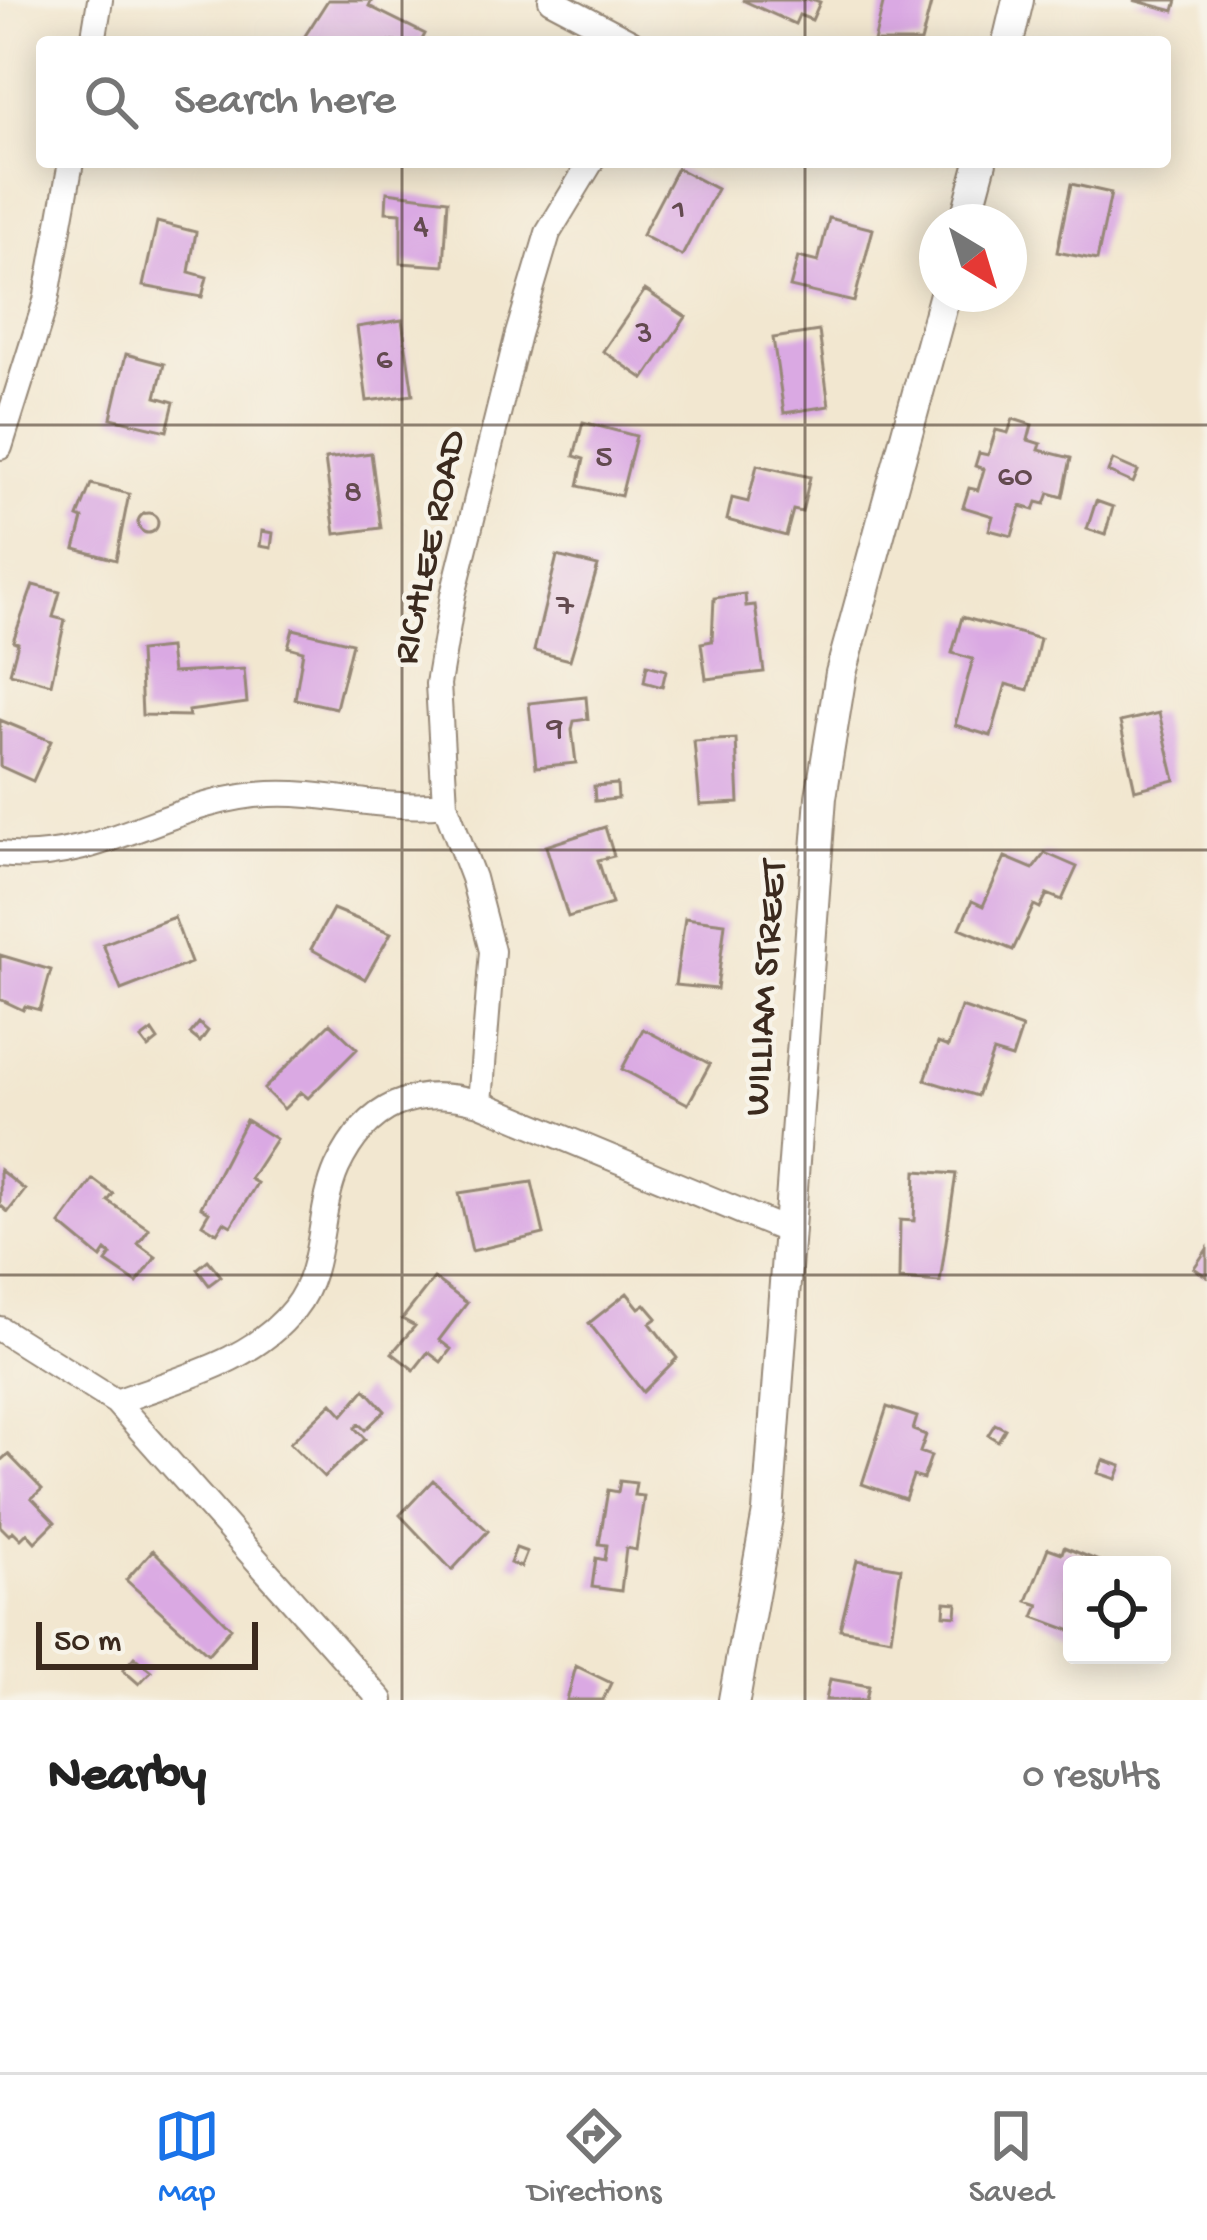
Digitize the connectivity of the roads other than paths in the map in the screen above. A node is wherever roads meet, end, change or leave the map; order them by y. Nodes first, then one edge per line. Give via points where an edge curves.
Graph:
1 (100, 0) edge
2 (551, 0) edge
3 (1018, 0) edge
4 (94, 36) edge
5 (620, 36) edge
6 (1009, 36) edge
7 (70, 168) edge
8 (587, 168) edge
9 (972, 168) edge
10 (967, 204) edge
11 (940, 312) edge
12 (0, 447) edge
13 (445, 804) junction
14 (0, 854) edge
15 (480, 1103) junction
16 (790, 1232) junction
17 (0, 1329) edge
18 (116, 1402) junction
19 (381, 1700) edge
20 (734, 1700) edge

1 - 4 street
2 - 5 street
3 - 6 street
7 - 12 street via 46,301
8 - 13 street, RICHLEE ROAD via 548,233 453,595 437,684
9 - 10 street
11 - 16 street, WILLIAM STREET via 841,674 821,796
13 - 14 street via 397,809 268,794 163,818 96,847 39,859
13 - 15 street, RICHLEE ROAD via 491,951
15 - 16 street
15 - 18 street via 440,1091 375,1116 337,1168 313,1274 286,1319 234,1358
16 - 20 street, WILLIAM STREET via 767,1512
17 - 18 street
18 - 19 street

